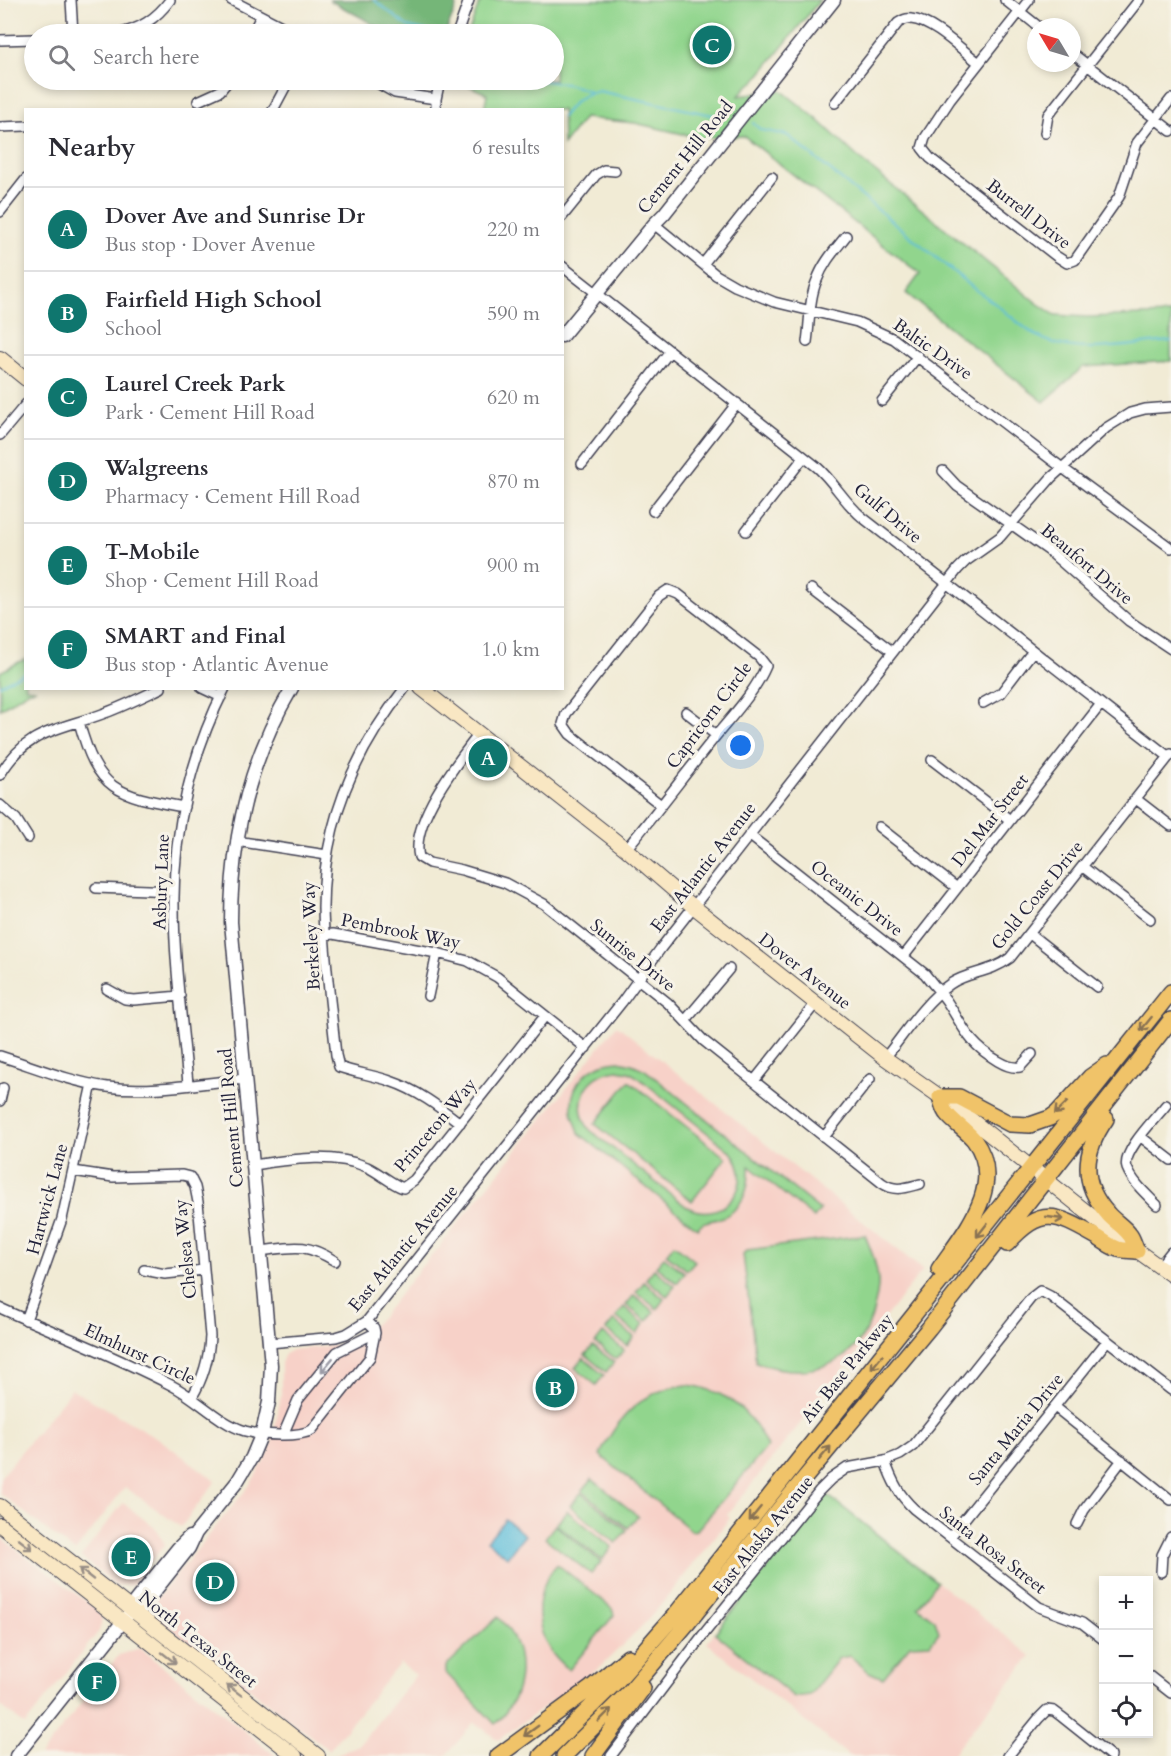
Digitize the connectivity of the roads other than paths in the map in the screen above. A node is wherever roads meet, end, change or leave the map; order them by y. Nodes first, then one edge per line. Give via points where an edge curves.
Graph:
1 (71, 0) edge
2 (170, 0) edge
3 (231, 0) edge
4 (469, 0) edge
5 (834, 0) edge
6 (1005, 0) edge
7 (1029, 0) edge
8 (1139, 0) edge
9 (1020, 12) junction
10 (261, 16) junction
11 (1028, 18) edge
12 (72, 24) edge
13 (147, 24) edge
14 (257, 24) edge
15 (277, 24) edge
16 (460, 24) edge
17 (24, 39) edge
18 (0, 40) edge
19 (1081, 60) edge
20 (979, 63) junction
21 (1088, 65) junction
22 (221, 90) edge
23 (284, 90) edge
24 (390, 90) edge
25 (438, 90) edge
26 (436, 99) junction
27 (1171, 99) edge
28 (198, 101) dead end
29 (835, 103) dead end
30 (274, 108) edge
31 (435, 108) edge
32 (1155, 119) junction
33 (24, 126) edge
34 (0, 127) edge
35 (1171, 131) edge
36 (1045, 133) dead end
37 (615, 171) dead end
38 (772, 177) dead end
39 (24, 182) edge
40 (0, 212) edge
41 (564, 215) edge
42 (654, 224) junction
43 (846, 236) dead end
44 (703, 264) junction
45 (564, 268) edge
46 (597, 293) junction
47 (811, 311) junction
48 (564, 334) edge
49 (807, 342) dead end
50 (670, 351) junction
51 (918, 356) junction
52 (0, 358) edge
53 (24, 377) edge
54 (882, 401) dead end
55 (737, 404) junction
56 (24, 406) edge
57 (1171, 407) edge
58 (0, 435) edge
59 (804, 457) junction
60 (582, 464) dead end
61 (1062, 468) junction
62 (943, 471) dead end
63 (653, 511) dead end
64 (1011, 524) junction
65 (746, 531) dead end
66 (1171, 548) edge
67 (947, 583) junction
68 (811, 589) dead end
69 (1171, 649) edge
70 (1033, 651) junction
71 (893, 652) junction
72 (157, 690) edge
73 (291, 690) edge
74 (404, 690) edge
75 (424, 690) edge
76 (223, 693) edge
77 (983, 703) dead end
78 (1101, 704) junction
79 (686, 712) dead end
80 (79, 722) junction
81 (479, 734) junction
82 (716, 735) junction
83 (1170, 755) edge
84 (932, 760) dead end
85 (0, 775) edge
86 (1136, 799) junction
87 (0, 805) edge
88 (661, 805) junction
89 (184, 807) junction
90 (1010, 820) junction
91 (1171, 826) edge
92 (879, 827) dead end
93 (749, 835) junction
94 (28, 838) dead end
95 (236, 841) junction
96 (626, 849) junction
97 (327, 855) junction
98 (1083, 867) junction
99 (96, 888) dead end
100 (957, 888) junction
101 (174, 891) junction
102 (693, 906) junction
103 (1150, 919) dead end
104 (1030, 934) junction
105 (325, 935) junction
106 (437, 952) junction
107 (904, 956) junction
108 (729, 969) dead end
109 (639, 980) junction
110 (1097, 987) dead end
111 (107, 989) dead end
112 (940, 992) junction
113 (1171, 993) edge
114 (180, 996) junction
115 (428, 996) dead end
116 (816, 1003) junction
117 (545, 1016) junction
118 (1171, 1020) edge
119 (685, 1021) junction
120 (586, 1048) junction
121 (1146, 1051) junction
122 (1032, 1054) dead end
123 (0, 1056) edge
124 (1121, 1056) junction
125 (885, 1058) junction
126 (245, 1079) junction
127 (870, 1079) dead end
128 (754, 1081) junction
129 (92, 1084) junction
130 (188, 1084) junction
131 (3, 1088) dead end
132 (940, 1097) junction
133 (0, 1101) edge
134 (1166, 1106) dead end
135 (459, 1123) junction
136 (824, 1137) junction
137 (1141, 1137) junction
138 (1171, 1160) edge
139 (253, 1166) junction
140 (1031, 1168) junction
141 (73, 1171) junction
142 (1047, 1181) junction
143 (920, 1185) dead end
144 (1157, 1205) dead end
145 (260, 1251) junction
146 (1137, 1251) junction
147 (1171, 1252) edge
148 (334, 1261) dead end
149 (1159, 1267) junction
150 (144, 1270) dead end
151 (204, 1270) junction
152 (1171, 1275) edge
153 (962, 1288) junction
154 (0, 1308) edge
155 (913, 1316) junction
156 (26, 1320) junction
157 (367, 1321) junction
158 (375, 1333) junction
159 (1107, 1341) junction
160 (268, 1343) junction
161 (1171, 1390) edge
162 (192, 1396) junction
163 (1055, 1407) junction
164 (262, 1433) junction
165 (288, 1435) junction
166 (1122, 1460) junction
167 (885, 1461) junction
168 (1171, 1500) edge
169 (0, 1506) edge
170 (1077, 1524) dead end
171 (0, 1525) edge
172 (950, 1537) junction
173 (1171, 1537) edge
174 (1161, 1572) dead end
175 (127, 1616) junction
176 (680, 1620) junction
177 (1099, 1636) edge
178 (1153, 1678) edge
179 (1171, 1693) edge
180 (16, 1756) edge
181 (295, 1756) edge
182 (318, 1756) edge
183 (498, 1756) edge
184 (541, 1756) edge
185 (564, 1756) edge
186 (593, 1756) edge
187 (611, 1756) edge
188 (1008, 1756) edge
189 (1111, 1756) edge

1 - 12 street
2 - 13 street
3 - 10 street
4 - 16 street
5 - 42 street, Cement Hill Road
6 - 9 street
7 - 9 street
8 - 21 street
9 - 11 street
9 - 20 street
10 - 14 street
10 - 15 street
17 - 18 street
19 - 21 street
20 - 29 street via 936,30 917,20 904,19
20 - 32 street, Burrell Drive via 950,100 922,148 1067,263 1076,260 1119,197 1137,143
21 - 32 street
21 - 36 street via 1048,115
22 - 28 street
23 - 30 street
24 - 26 street
25 - 26 street
26 - 31 street
27 - 32 street
32 - 35 street
33 - 34 street
37 - 41 street via 604,170 596,175
38 - 44 street
39 - 40 street
42 - 44 street, Baltic Drive
42 - 46 street, Cement Hill Road
43 - 47 street via 819,275
44 - 47 street, Baltic Drive via 754,295
45 - 46 street, Gulf Drive
46 - 48 street, Cement Hill Road
46 - 50 street, Gulf Drive
47 - 49 street
47 - 51 street, Baltic Drive via 870,327
50 - 55 street, Gulf Drive
50 - 60 street
51 - 54 street
51 - 61 street, Baltic Drive
52 - 53 main road
55 - 59 street, Gulf Drive
55 - 63 street
56 - 58 street
57 - 61 street, East Atlantic Avenue via 1145,409 1117,420
59 - 65 street
59 - 67 street, Gulf Drive via 826,475 849,506
61 - 64 street, East Atlantic Avenue
61 - 66 street, Baltic Drive
62 - 64 street, Beaufort Drive via 957,486
64 - 67 street, East Atlantic Avenue via 991,545 966,561
64 - 69 street, Beaufort Drive via 1061,561 1129,621
67 - 70 street, Gulf Drive
67 - 71 street, East Atlantic Avenue
68 - 71 street
70 - 77 street via 1001,693
70 - 78 street, Gulf Drive
71 - 93 street, East Atlantic Avenue
72 - 80 street
73 - 95 street, Cement Hill Road via 253,772
74 - 97 street, Berkeley Way via 369,737 354,766 338,807
75 - 81 main road, Dover Avenue
76 - 89 street, Asbury Lane via 201,746
78 - 83 street, Gulf Drive
78 - 90 street, Del Mar Street
79 - 82 street
80 - 85 street via 27,742
80 - 89 street via 93,765 110,784 122,792
81 - 96 main road, Dover Avenue
81 - 109 street, Sunrise Drive via 435,796 416,847 419,857 429,863 482,875 525,893
82 - 88 street, Capricorn Circle
82 - 88 street, Capricorn Circle via 766,666 668,590 659,596 566,714 563,724 570,734
83 - 86 street, Gold Coast Drive
84 - 90 street
86 - 91 street
86 - 98 street, Gold Coast Drive
87 - 94 street via 16,819
88 - 96 street, Capricorn Circle
89 - 101 street, Asbury Lane
90 - 100 street, Del Mar Street
92 - 100 street
93 - 102 street, East Atlantic Avenue
93 - 107 street, Oceanic Drive
95 - 97 street
95 - 126 street, Cement Hill Road via 231,922
96 - 102 main road, Dover Avenue
97 - 105 street, Berkeley Way
98 - 103 street
98 - 104 street, Gold Coast Drive
99 - 101 street
100 - 107 street, Del Mar Street
101 - 114 street, Asbury Lane
102 - 109 street, East Atlantic Avenue
102 - 116 main road, Dover Avenue
104 - 110 street
104 - 112 street, Gold Coast Drive via 1001,965 963,977
105 - 106 street, Pembrook Way
105 - 135 street, Berkeley Way via 339,1067 411,1089
106 - 115 street
106 - 117 street, Pembrook Way via 482,968
107 - 112 street, Oceanic Drive
108 - 119 street
109 - 119 street, Sunrise Drive
109 - 120 street, East Atlantic Avenue
111 - 114 street via 134,1000
112 - 122 street, Oceanic Drive via 967,1036 987,1054 1012,1068 1020,1067
112 - 125 street, Gold Coast Drive
113 -> 124 main road, Air Base Parkway
114 - 130 street, Asbury Lane
116 - 125 main road, Dover Avenue
116 - 128 street
117 - 120 street, Pembrook Way
117 - 135 street, Princeton Way
118 - 121 main road, Air Base Parkway
119 - 128 street, Sunrise Drive
120 - 157 street, East Atlantic Avenue
121 - 142 main road, Air Base Parkway
121 - 146 main road via 1124,1095 1096,1133 1088,1159 1088,1177 1097,1199 1130,1234
123 - 129 street
124 -> 132 main road via 1090,1077 1050,1118 1030,1125 1010,1124 959,1097
124 - 140 main road, Air Base Parkway
125 - 132 main road, Dover Avenue
126 - 130 street
126 - 139 street, Cement Hill Road
127 - 136 street
128 - 136 street, Sunrise Drive
129 - 130 street via 125,1088
129 - 141 street, Hartwick Lane
131 - 133 street
132 - 140 main road, Dover Avenue
132 - 155 main road via 946,1113 979,1148 986,1180 977,1211
134 - 137 street
135 - 139 street, Princeton Way via 414,1180 403,1188 351,1161 317,1159
136 - 143 street, Sunrise Drive via 890,1188
137 - 138 street
137 - 144 street via 1130,1150 1127,1168
139 - 145 street, Cement Hill Road
140 - 142 main road, Dover Avenue
140 -> 155 main road, Air Base Parkway
141 - 151 street, Chelsea Way via 106,1176 190,1177 198,1202
141 - 156 street, Hartwick Lane via 56,1239
142 - 146 main road, Dover Avenue
142 - 153 main road, Air Base Parkway
145 - 148 street via 308,1248
145 - 160 street, Cement Hill Road
146 - 149 main road, Dover Avenue
153 -> 146 main road via 1022,1229 1047,1216 1063,1219 1117,1249
147 - 149 street
149 - 152 main road, Dover Avenue
150 - 151 street via 165,1274
151 - 162 street, Chelsea Way via 210,1350 204,1376
176 -> 153 main road, Air Base Parkway
154 - 156 street, Elmhurst Circle
155 -> 176 main road, Air Base Parkway
156 - 162 street, Elmhurst Circle
157 - 158 street
157 - 160 street, East Atlantic Avenue via 336,1337
158 -> 165 street via 337,1352 298,1400
158 - 165 street via 370,1357 312,1430
159 - 161 street
159 - 163 street, Santa Maria Drive
159 - 167 street, East Alaska Avenue via 1040,1291 913,1446
160 - 164 street, Cement Hill Road via 270,1402
162 - 164 street, Elmhurst Circle via 231,1425
163 - 166 street
163 - 172 street, Santa Maria Drive
164 - 165 street, Elmhurst Circle
164 - 175 street, Cement Hill Road via 245,1470 196,1533 189,1548 142,1606
166 - 168 street
166 - 170 street
167 - 172 street, Santa Rosa Street via 900,1496
167 - 187 street, East Alaska Avenue via 848,1468 819,1491
175 -> 169 main road, North Texas Street
171 -> 175 main road, North Texas Street
172 - 177 street, Santa Rosa Street via 1039,1607 1082,1623
173 - 174 street via 1162,1555
175 - 180 street, Cement Hill Road
175 -> 181 main road, North Texas Street
182 -> 175 main road, North Texas Street
176 -> 183 main road via 646,1639 607,1675
176 - 184 main road, Air Base Parkway
185 -> 176 main road, Air Base Parkway via 628,1692
176 - 186 main road via 665,1658
178 - 179 street
188 - 189 street via 1047,1710 1054,1711

